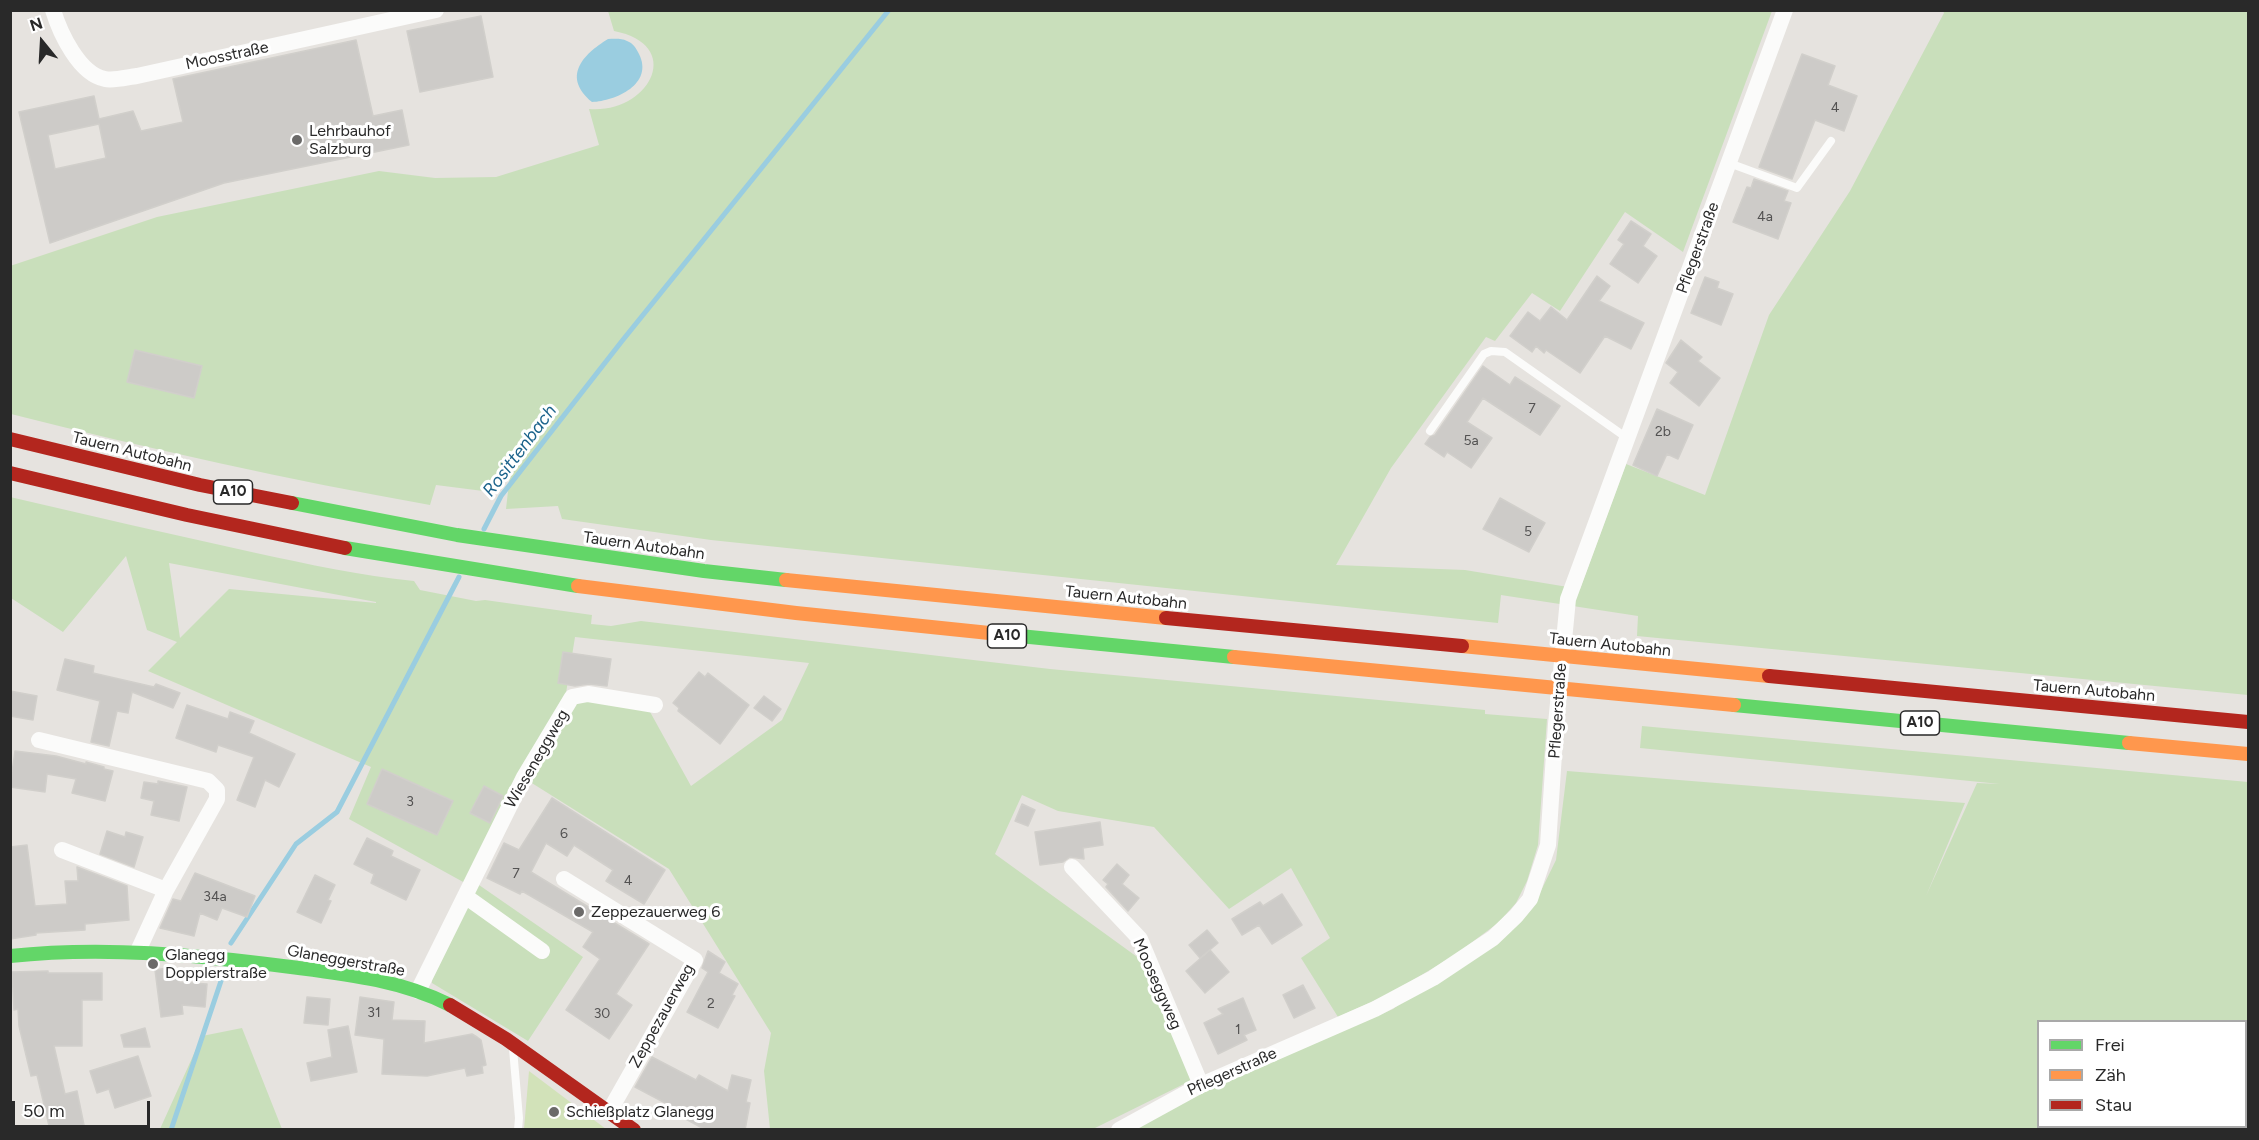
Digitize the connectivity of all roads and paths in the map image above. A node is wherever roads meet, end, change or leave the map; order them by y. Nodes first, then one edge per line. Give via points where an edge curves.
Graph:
1 (53, 10) edge
2 (436, 10) edge
3 (1785, 10) edge
4 (1832, 141) dead end
5 (1728, 163) junction
6 (1430, 431) dead end
7 (1627, 438) junction
8 (10, 439) edge
9 (10, 473) edge
10 (655, 705) dead end
11 (2248, 722) edge
12 (39, 740) dead end
13 (2248, 754) edge
14 (62, 850) dead end
15 (1072, 867) dead end
16 (564, 879) dead end
17 (166, 890) junction
18 (465, 897) junction
19 (138, 951) junction
20 (542, 951) dead end
21 (10, 956) edge
22 (418, 991) junction
23 (512, 1045) junction
24 (1201, 1084) junction
25 (609, 1112) junction
26 (518, 1130) edge
27 (634, 1130) edge
28 (1119, 1130) edge

1 - 2 street, Moosstraße via 60,32 85,69 105,79 137,76
3 - 5 street, Pflegerstraße
4 - 5 lane via 1797,188
5 - 7 street, Pflegerstraße
6 - 7 lane via 1484,354 1491,351 1505,352
7 - 24 street, Pflegerstraße via 1568,599 1548,845 1530,899 1492,938 1433,978 1375,1009
8 - 11 main road, Tauern Autobahn / A10 via 201,485 457,535 704,571
9 - 13 main road, A10 via 198,518 442,565 696,602 900,626
10 - 18 street, Wieseneggweg via 588,694 572,697 524,777
12 - 17 street via 214,784 217,799
14 - 17 street
15 - 24 street, Mooseggweg via 1140,939
16 - 25 street, Zeppezauerweg via 695,960
17 - 19 street
18 - 20 street
18 - 22 street, Wieseneggweg
19 - 21 main road, Glaneggerstraße via 81,950
19 - 22 main road, Glaneggerstraße via 323,972
22 - 23 main road, Glaneggerstraße via 461,1010
23 - 25 main road, Glaneggerstraße
23 - 26 lane
24 - 28 street, Pflegerstraße
25 - 27 main road, Glaneggerstraße

